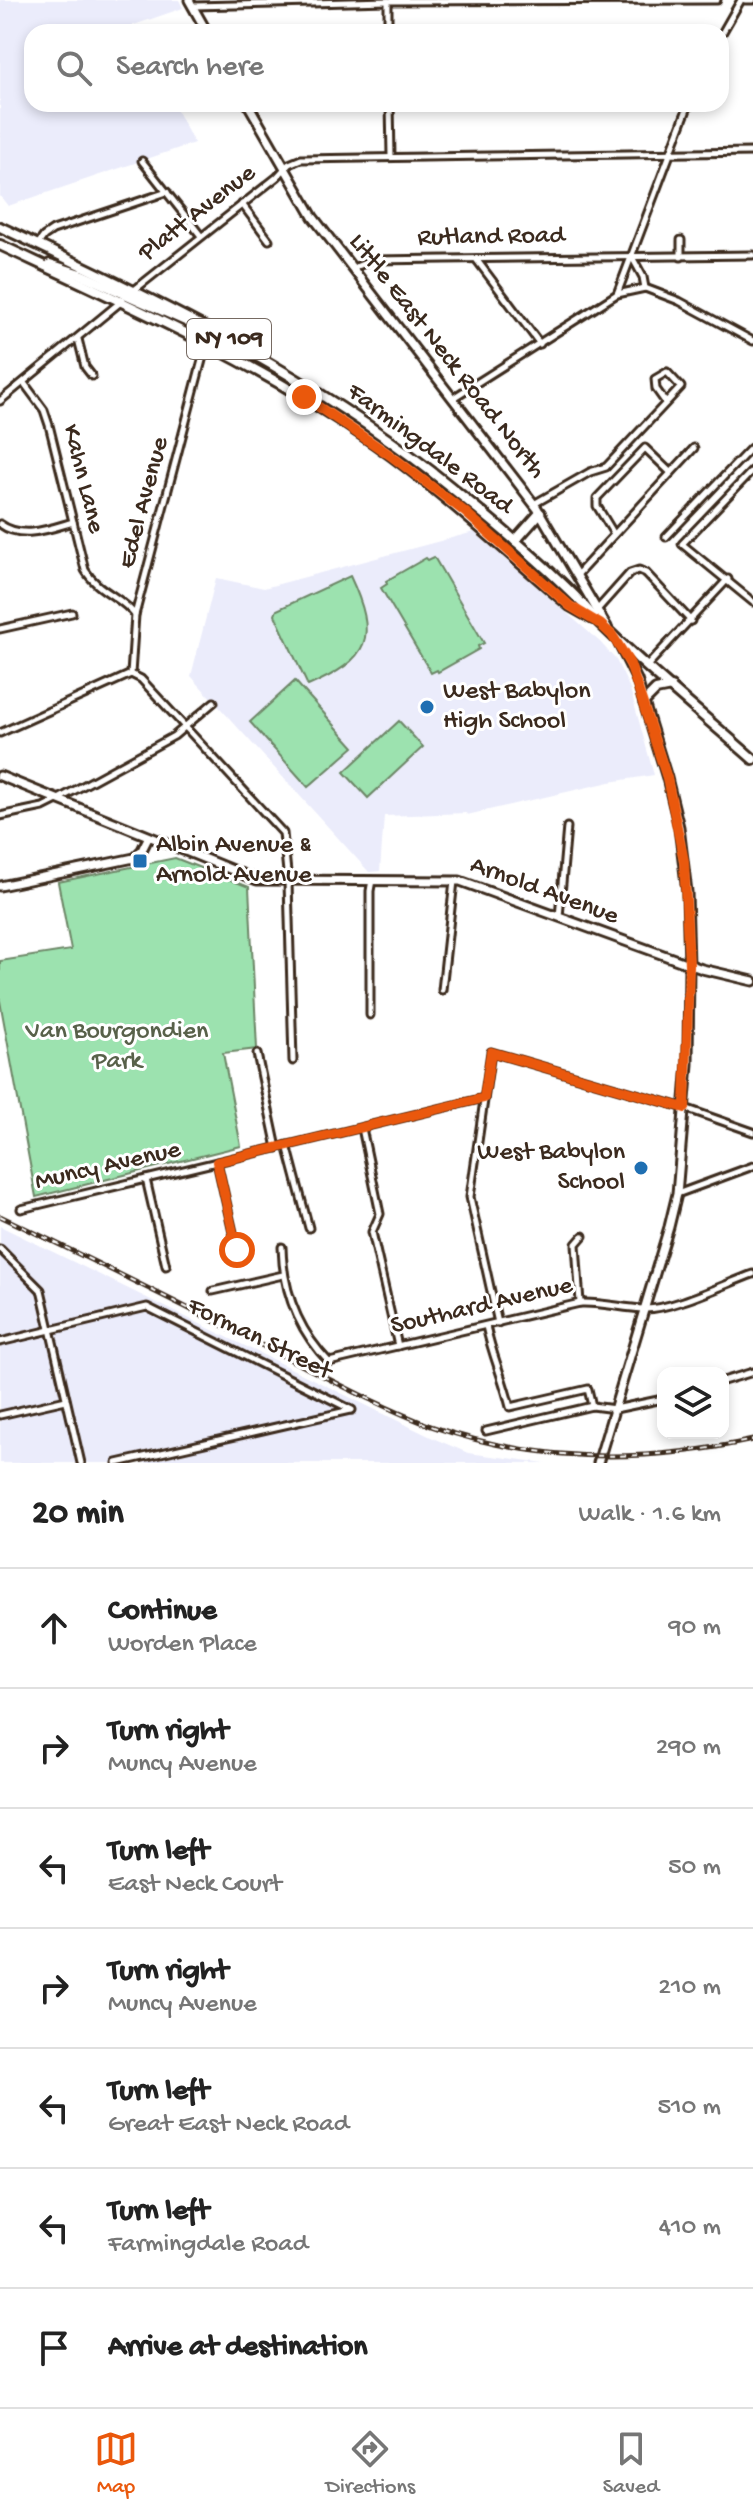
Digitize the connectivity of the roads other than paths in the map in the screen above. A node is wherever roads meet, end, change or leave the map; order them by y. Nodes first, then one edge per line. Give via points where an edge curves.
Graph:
1 (717, 0) edge
2 (743, 0) edge
3 (753, 0) edge
4 (388, 1) edge
5 (192, 2) edge
6 (203, 24) edge
7 (388, 24) edge
8 (728, 24) edge
9 (253, 112) edge
10 (390, 112) edge
11 (686, 112) edge
12 (753, 152) edge
13 (671, 153) junction
14 (391, 156) junction
15 (142, 161) dead end
16 (285, 169) junction
17 (167, 192) junction
18 (242, 204) junction
19 (0, 227) edge
20 (201, 236) junction
21 (269, 240) dead end
22 (681, 240) dead end
23 (38, 244) junction
24 (0, 245) edge
25 (753, 255) edge
26 (632, 257) junction
27 (681, 257) junction
28 (476, 259) junction
29 (353, 268) junction
30 (645, 288) junction
31 (617, 294) junction
32 (128, 296) junction
33 (78, 339) junction
34 (753, 341) edge
35 (207, 343) junction
36 (540, 344) junction
37 (92, 376) dead end
38 (24, 383) junction
39 (453, 398) junction
40 (0, 401) edge
41 (666, 403) junction
42 (694, 448) dead end
43 (751, 448) dead end
44 (753, 470) edge
45 (671, 473) junction
46 (534, 504) junction
47 (540, 513) junction
48 (73, 522) junction
49 (0, 524) edge
50 (614, 534) junction
51 (666, 537) dead end
52 (515, 541) junction
53 (576, 575) junction
54 (728, 579) junction
55 (753, 602) edge
56 (597, 610) junction
57 (72, 613) dead end
58 (135, 615) junction
59 (691, 621) junction
60 (600, 624) junction
61 (0, 629) edge
62 (612, 635) junction
63 (647, 666) junction
64 (131, 674) junction
65 (671, 687) junction
66 (214, 702) dead end
67 (644, 702) junction
68 (186, 726) junction
69 (0, 733) edge
70 (753, 759) edge
71 (0, 776) edge
72 (55, 801) junction
73 (0, 816) edge
74 (567, 827) dead end
75 (148, 838) junction
76 (373, 879) junction
77 (454, 881) junction
78 (288, 882) junction
79 (0, 886) edge
80 (559, 918) junction
81 (689, 965) junction
82 (753, 981) edge
83 (442, 990) dead end
84 (370, 1015) dead end
85 (257, 1054) dead end
86 (293, 1061) dead end
87 (484, 1098) junction
88 (685, 1108) junction
89 (362, 1128) junction
90 (753, 1132) edge
91 (287, 1145) junction
92 (277, 1148) junction
93 (217, 1162) junction
94 (753, 1166) edge
95 (146, 1179) junction
96 (677, 1194) junction
97 (21, 1209) dead end
98 (309, 1228) dead end
99 (583, 1236) dead end
100 (282, 1247) dead end
101 (0, 1249) edge
102 (237, 1250) dead end
103 (166, 1266) dead end
104 (753, 1274) edge
105 (283, 1275) junction
106 (213, 1291) dead end
107 (580, 1303) junction
108 (645, 1310) junction
109 (498, 1323) junction
110 (486, 1326) junction
111 (50, 1330) junction
112 (0, 1342) edge
113 (398, 1346) junction
114 (753, 1372) edge
115 (729, 1379) edge
116 (66, 1400) junction
117 (657, 1400) edge
118 (592, 1406) junction
119 (615, 1409) junction
120 (0, 1415) edge
121 (486, 1431) dead end
122 (81, 1463) edge
123 (117, 1463) edge
124 (598, 1463) edge

1 - 4 street
2 - 3 street
2 - 8 street
4 - 5 street
4 - 7 street
5 - 6 main road
9 - 16 main road, Little East Neck Road North
10 - 14 street
11 - 13 street
12 - 13 street
13 - 14 street
13 - 26 street
14 - 16 street via 301,159
15 - 17 street
16 - 18 street, Platt Avenue
16 - 29 main road, Little East Neck Road North via 313,217
17 - 20 street
17 - 23 street via 53,230
18 - 20 street, Platt Avenue
18 - 21 street
19 - 23 main road, Farmingdale Road / NY 109
20 - 32 street, Platt Avenue
22 - 27 street
23 - 32 main road, Farmingdale Road / NY 109
24 - 32 main road
25 - 27 street, Rutland Road
26 - 27 street, Rutland Road
26 - 28 street, Rutland Road
26 - 30 street
26 - 31 street
28 - 29 street, Rutland Road via 373,260
28 - 36 street
29 - 39 main road, Little East Neck Road North
30 - 31 street
30 - 34 street
31 - 36 street
32 - 33 street, Platt Avenue
32 - 35 main road, Farmingdale Road / NY 109
32 - 52 main road, Farmingdale Road / NY 109 via 214,331 303,382 383,436
33 - 37 street
33 - 38 street, Platt Avenue
35 - 58 street, Edel Avenue
35 - 60 main road, Farmingdale Road / NY 109 via 304,397 398,460 570,606
36 - 39 street
38 - 40 street, Platt Avenue
38 - 48 street, Kahn Lane via 44,410
39 - 46 main road, Little East Neck Road North
41 - 41 street via 681,387 667,372 655,379
41 - 46 street via 606,467
42 - 45 street
43 - 51 street
44 - 54 street via 682,544
45 - 50 street
45 - 50 street via 645,448 597,498
46 - 47 main road, Little East Neck Road North
47 - 52 main road
47 - 53 main road, Little East Neck Road North
48 - 49 street via 29,533
48 - 58 street, Kahn Lane via 91,580
50 - 53 street
52 - 60 main road, Farmingdale Road / NY 109
53 - 56 main road, Little East Neck Road North
54 - 55 street
54 - 59 street
56 - 59 street via 630,573 639,570
56 - 62 main road, Little East Neck Road North
57 - 61 street
58 - 64 street, Edel Avenue
59 - 63 street
60 - 62 main road, Farmingdale Road / NY 109
62 - 63 main road, NY 109
62 - 67 main road, Little East Neck Road North via 633,669
63 - 65 main road, NY 109
64 - 68 street
64 - 69 street
65 - 67 main road via 656,690
65 - 70 main road, NY 109
66 - 68 street
67 - 81 main road, Little East Neck Road North via 679,827
68 - 72 street
68 - 78 street via 283,833
71 - 72 main road, Arnold Avenue
72 - 73 street
72 - 75 main road, Arnold Avenue
74 - 80 street
75 - 78 main road, Arnold Avenue via 247,878
75 - 79 main road via 134,858
76 - 77 main road, Arnold Avenue
76 - 78 main road, Arnold Avenue
76 - 84 street
77 - 80 main road, Arnold Avenue
77 - 83 street
78 - 86 street
80 - 81 main road, Arnold Avenue
81 - 82 main road, Arnold Avenue
81 - 88 main road, Little East Neck Road North
85 - 92 street
87 - 88 street via 491,1052
87 - 89 street, Muncy Avenue
87 - 109 street via 470,1197
88 - 90 street
88 - 96 main road, Little East Neck Road North
89 - 91 street, Muncy Avenue
89 - 113 street via 380,1214 372,1232
91 - 92 street, Muncy Avenue
91 - 98 street
92 - 93 street, Muncy Avenue
93 - 95 street, Muncy Avenue
93 - 102 street
94 - 96 street
95 - 97 street, Muncy Avenue
95 - 103 street
96 - 108 main road, Little East Neck Road North
99 - 107 street via 576,1244
100 - 105 street
101 - 111 street via 41,1290
104 - 108 street
105 - 106 street
105 - 113 street, Southard Avenue via 292,1308 329,1362
107 - 108 street, Southard Avenue
107 - 109 street, Southard Avenue
108 - 119 main road, Little East Neck Road North
109 - 110 street, Southard Avenue
110 - 113 street, Southard Avenue
110 - 118 street via 510,1407 588,1389
111 - 112 street
111 - 116 street
111 - 123 street, Forman Street via 147,1307 352,1410
114 - 115 street
116 - 120 street
116 - 122 street
117 - 119 street
118 - 119 street
118 - 121 street
119 - 124 main road, Little East Neck Road North

